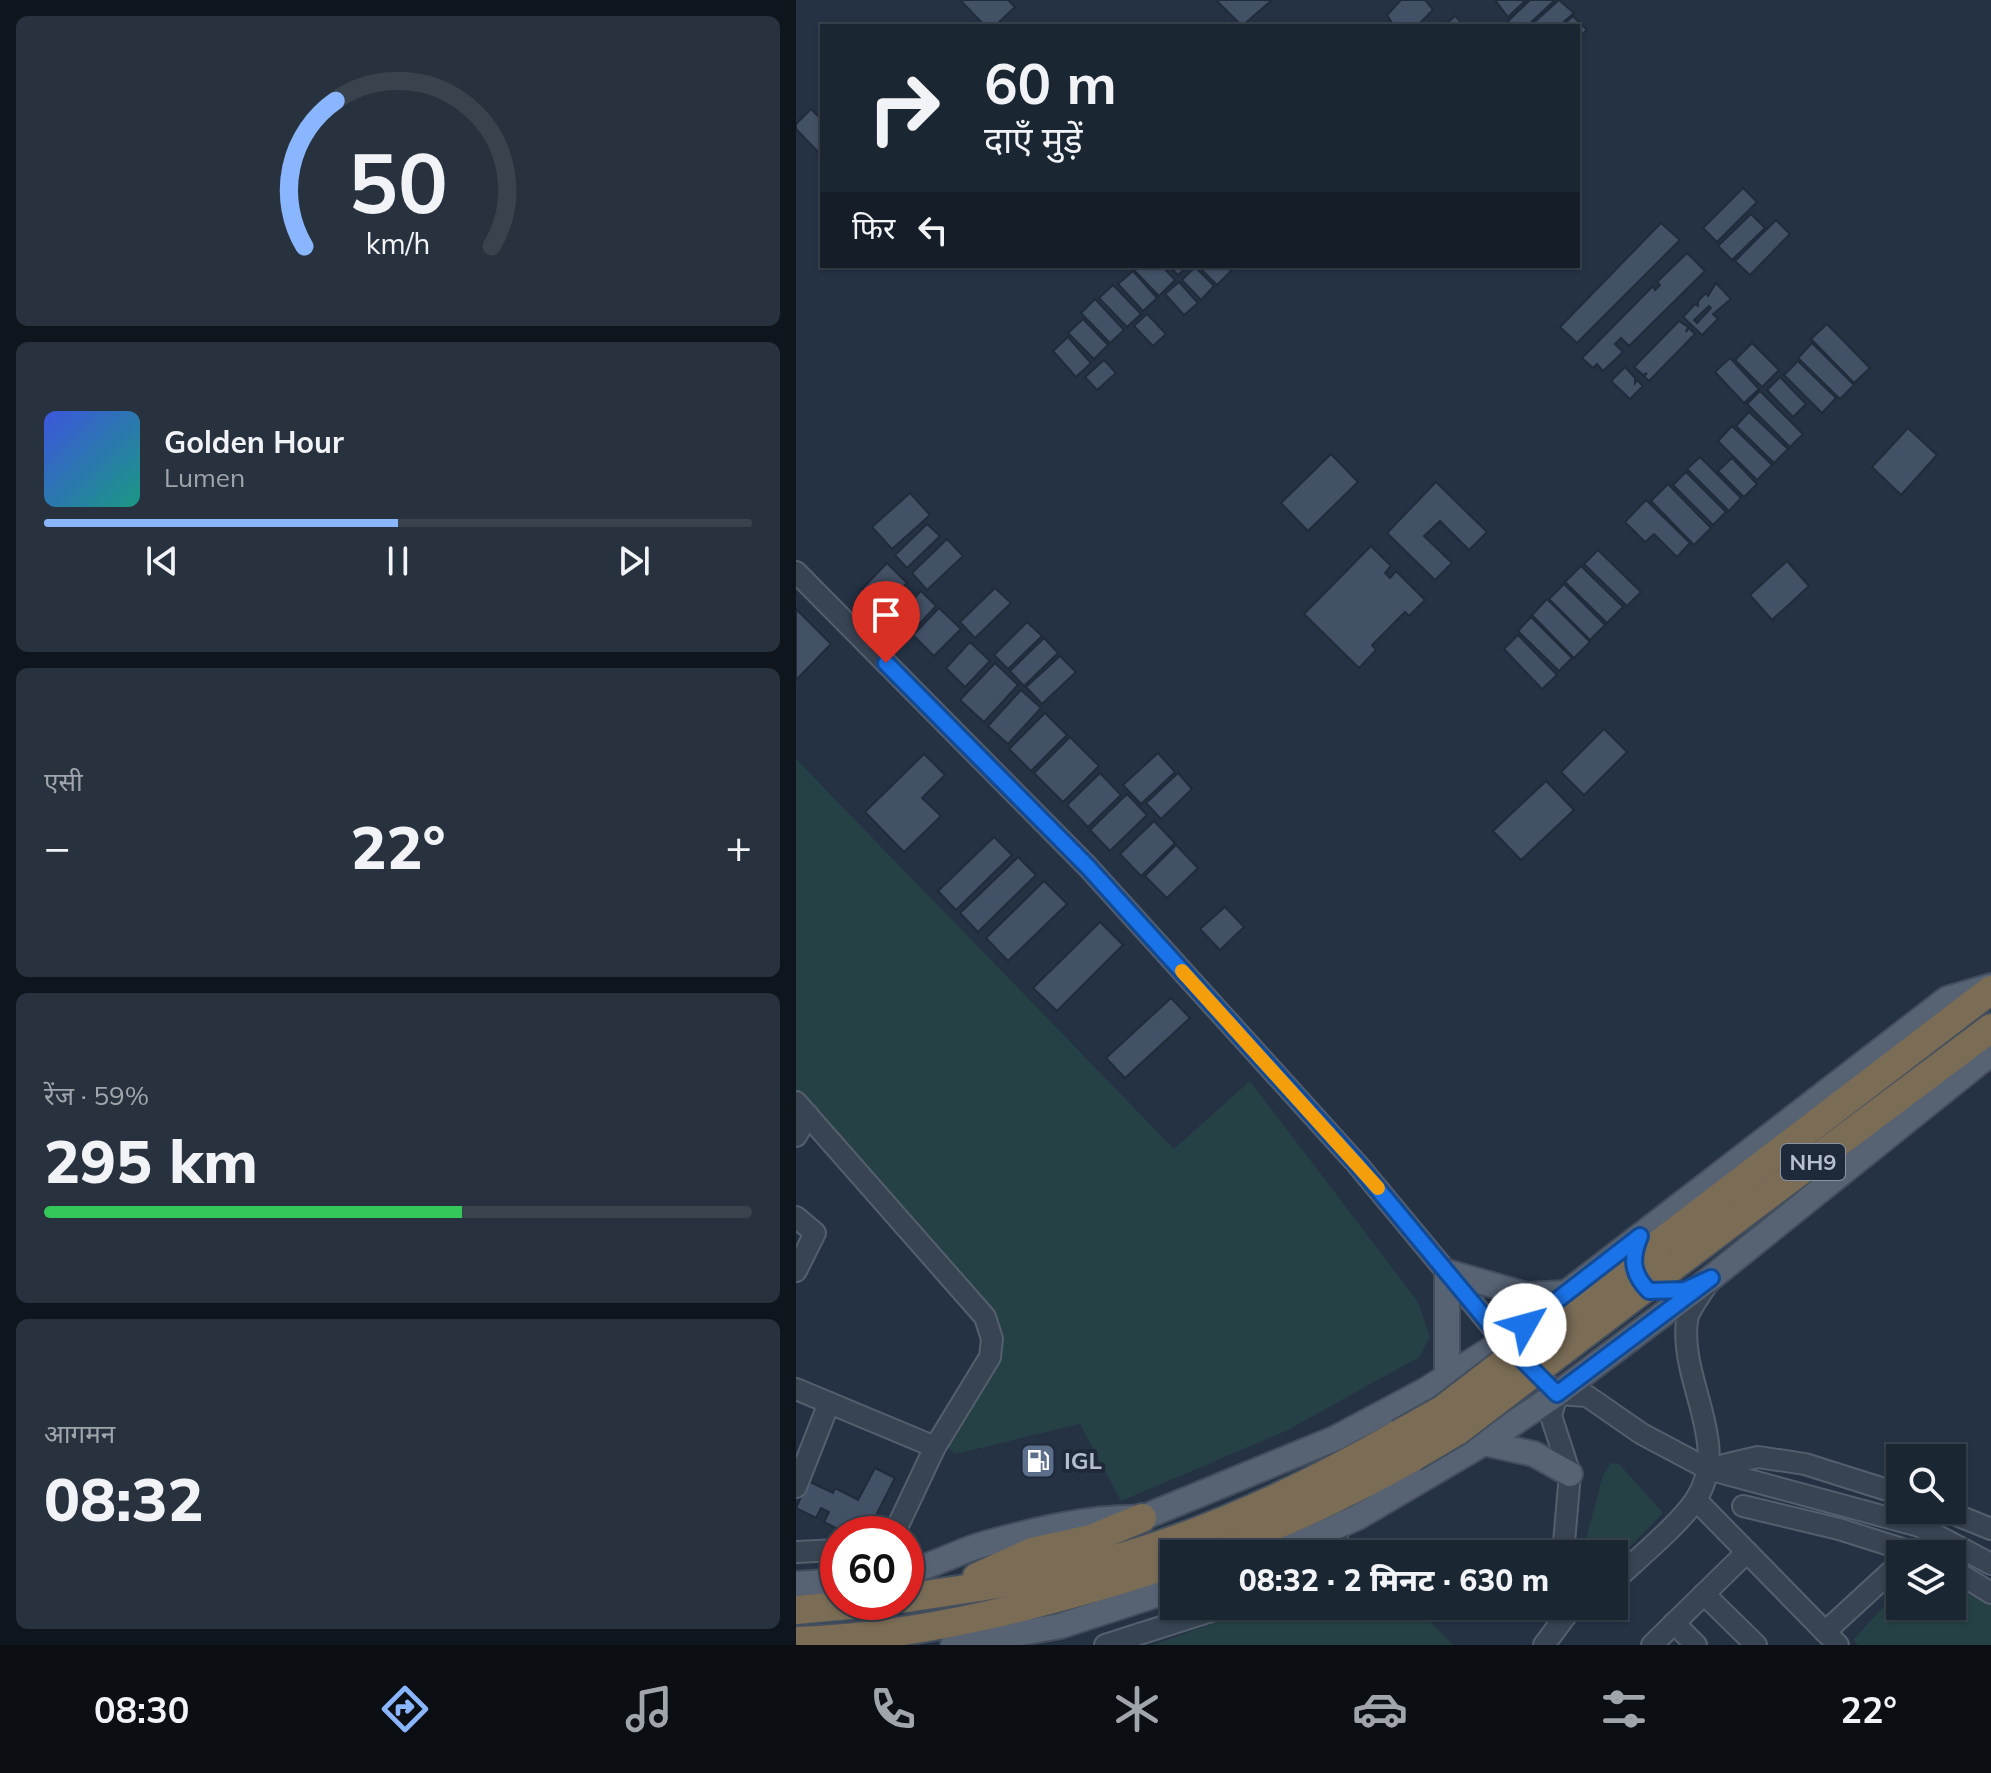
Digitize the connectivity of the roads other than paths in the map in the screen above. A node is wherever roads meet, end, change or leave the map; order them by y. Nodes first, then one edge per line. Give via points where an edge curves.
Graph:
1 (796, 572) edge
2 (1991, 988) edge
3 (1991, 1028) edge
4 (1991, 1053) edge
5 (802, 1108) edge
6 (796, 1136) edge
7 (796, 1217) edge
8 (1640, 1236) junction
9 (796, 1271) edge
10 (1447, 1272) junction
11 (1711, 1278) junction
12 (1566, 1293) junction
13 (1504, 1341) junction
14 (1447, 1376) junction
15 (796, 1389) edge
16 (1557, 1394) junction
17 (829, 1403) junction
18 (1484, 1443) junction
19 (935, 1447) junction
20 (802, 1456) edge
21 (1708, 1469) junction
22 (1570, 1474) junction
23 (796, 1487) edge
24 (1886, 1490) edge
25 (1696, 1500) junction
26 (1743, 1506) dead end
27 (902, 1516) edge
28 (1358, 1517) junction
29 (1142, 1518) junction
30 (1966, 1519) edge
31 (1991, 1529) edge
32 (1244, 1540) edge
33 (1306, 1540) edge
34 (1328, 1540) edge
35 (1564, 1540) edge
36 (1886, 1549) edge
37 (820, 1551) edge
38 (796, 1552) edge
39 (1747, 1552) junction
40 (1991, 1564) edge
41 (1628, 1567) edge
42 (924, 1568) edge
43 (1160, 1568) edge
44 (1966, 1578) edge
45 (1886, 1581) edge
46 (820, 1582) edge
47 (796, 1584) edge
48 (944, 1592) junction
49 (1991, 1593) edge
50 (1160, 1594) edge
51 (1704, 1594) junction
52 (924, 1595) edge
53 (820, 1608) edge
54 (796, 1610) edge
55 (983, 1614) junction
56 (1183, 1620) edge
57 (1563, 1620) edge
58 (1674, 1623) junction
59 (1832, 1638) edge
60 (796, 1641) edge
61 (938, 1645) edge
62 (953, 1645) edge
63 (1105, 1645) edge
64 (1544, 1645) edge
65 (1652, 1645) edge
66 (1696, 1645) edge
67 (1756, 1645) edge

1 - 10 street via 1088,867 1357,1164
2 - 8 main road via 1947,999
2 - 48 highway, bridge via 1442,1410 1335,1471 1238,1515 1104,1562
3 - 32 highway, NH9, bridge via 1457,1431 1347,1494
4 - 11 main road
5 - 6 street
5 - 19 street via 985,1317 992,1339 990,1357
7 - 9 street via 815,1233
8 - 11 main road via 1634,1268 1649,1291 1685,1290
8 - 12 main road
10 - 12 main road via 1527,1295
10 - 13 street
10 - 14 main road
11 - 16 main road
11 - 21 street via 1687,1319 1688,1372 1707,1427
12 - 13 main road
13 - 14 main road
13 - 16 street
14 - 29 main road via 1334,1439
15 - 17 street
16 - 18 main road
16 - 21 street via 1587,1396 1642,1434
16 - 22 street via 1551,1416
17 - 19 street
17 - 20 street
18 - 22 main road via 1534,1454
18 - 28 main road
19 - 27 street
20 - 23 street
21 - 24 street via 1758,1457 1805,1464
21 - 25 street
21 - 40 street via 1919,1526
22 - 35 street
25 - 39 street
25 - 41 street
26 - 36 street
28 - 33 main road
28 - 34 street
29 - 42 main road via 1119,1517 986,1543
29 - 48 highway via 1091,1539 1032,1552
30 - 31 street
37 - 38 street
39 - 51 street
39 - 59 street
43 - 55 highway
44 - 49 street
45 - 59 street
46 - 47 main road
48 - 52 highway
50 - 62 main road via 1060,1626
51 - 58 street
51 - 67 street
53 - 54 highway
55 - 60 highway via 845,1639
55 - 61 highway
56 - 63 street
57 - 64 street
58 - 65 street
58 - 66 street

